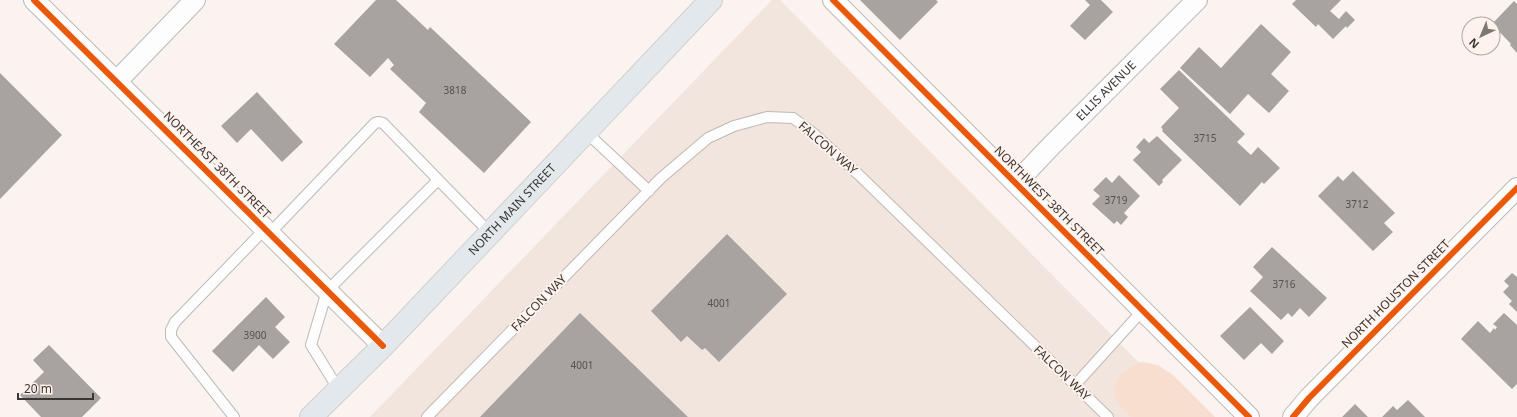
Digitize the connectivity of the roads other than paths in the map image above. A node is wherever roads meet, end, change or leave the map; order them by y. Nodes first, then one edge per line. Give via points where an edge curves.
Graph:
1 (34, 0) edge
2 (195, 0) edge
3 (711, 0) edge
4 (833, 0) edge
5 (1197, 0) edge
6 (117, 81) junction
7 (586, 132) junction
8 (438, 180) junction
9 (1016, 183) junction
10 (1517, 188) edge
11 (649, 191) junction
12 (268, 231) junction
13 (490, 233) junction
14 (328, 291) junction
15 (1143, 310) junction
16 (383, 346) junction
17 (1075, 385) junction
18 (339, 390) junction
19 (230, 415) edge
20 (311, 417) edge
21 (427, 417) edge
22 (1108, 417) edge
23 (1249, 417) edge
24 (1292, 417) edge

1 - 6 street, NORTHEAST 38TH STREET
2 - 6 street
3 - 7 main road, NORTH MAIN STREET
4 - 9 street, NORTHWEST 38TH STREET
5 - 9 street, ELLIS AVENUE
6 - 12 street, NORTHEAST 38TH STREET
7 - 11 lane
7 - 13 main road, NORTH MAIN STREET
8 - 12 lane via 384,123 378,122
8 - 13 lane
8 - 14 lane
9 - 15 street, NORTHWEST 38TH STREET
10 - 24 street, NORTH HOUSTON STREET
11 - 17 lane, FALCON WAY via 708,138 734,126 767,116 793,118 858,174
11 - 21 lane, FALCON WAY
12 - 14 street, NORTHEAST 38TH STREET
12 - 19 lane via 175,322 171,330 171,337
13 - 16 main road, NORTH MAIN STREET
14 - 16 street, NORTHEAST 38TH STREET
14 - 18 lane via 311,345
15 - 17 lane
15 - 23 street, NORTHWEST 38TH STREET
16 - 18 main road, NORTH MAIN STREET
17 - 22 lane, FALCON WAY
18 - 20 main road, NORTH MAIN STREET

